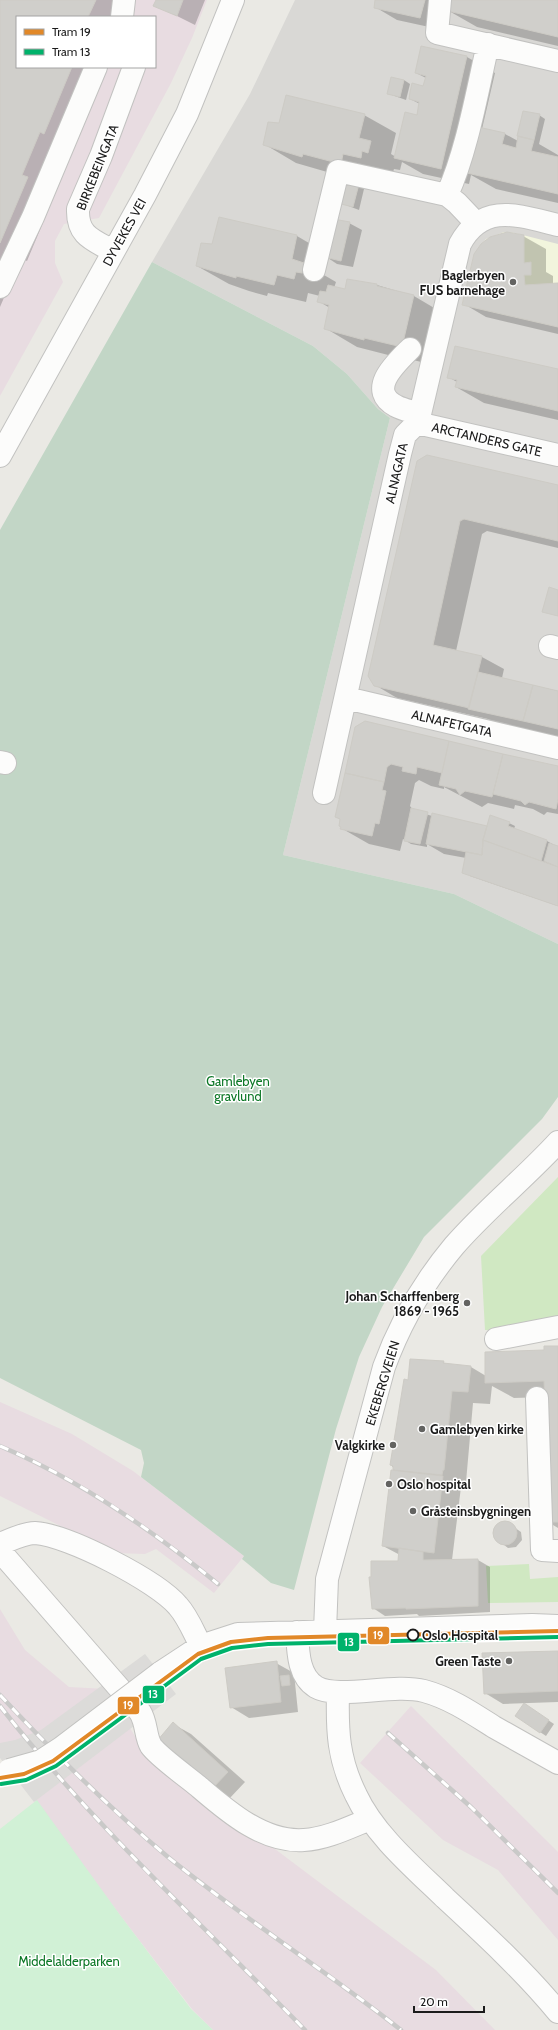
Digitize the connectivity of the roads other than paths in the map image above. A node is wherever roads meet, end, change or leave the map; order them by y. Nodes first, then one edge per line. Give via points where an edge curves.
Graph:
1 (124, 0) edge
2 (233, 0) edge
3 (440, 0) edge
4 (122, 16) edge
5 (488, 44) junction
6 (558, 60) edge
7 (96, 68) edge
8 (134, 68) edge
9 (447, 195) junction
10 (476, 223) junction
11 (558, 225) edge
12 (114, 251) junction
13 (314, 270) dead end
14 (0, 287) edge
15 (410, 349) dead end
16 (418, 418) junction
17 (558, 455) edge
18 (0, 456) edge
19 (346, 698) junction
20 (558, 748) edge
21 (324, 793) dead end
22 (558, 1142) edge
23 (558, 1327) edge
24 (496, 1339) dead end
25 (537, 1398) dead end
26 (0, 1544) edge
27 (0, 1551) edge
28 (558, 1551) edge
29 (556, 1626) edge
30 (325, 1631) junction
31 (297, 1632) junction
32 (201, 1646) junction
33 (338, 1692) junction
34 (558, 1763) edge
35 (5, 1771) edge
36 (370, 1819) junction
37 (558, 2012) edge

1 - 4 street
2 - 12 street, DYVEKES VEI via 187,114
3 - 5 street via 437,34
5 - 6 street
5 - 9 street via 464,142
7 - 14 street via 33,217
8 - 12 street, BIRKEBEINGATA via 78,209 77,218 83,232
9 - 10 street
9 - 13 street via 338,170
10 - 11 street, ALNAGATA via 504,214
10 - 16 street, ALNAGATA via 464,236 457,252
12 - 18 street, DYVEKES VEI
15 - 16 street, ARCTANDERS GATE via 389,370 384,392 387,399 396,406
16 - 17 street, ARCTANDERS GATE
16 - 19 street, ALNAGATA via 405,435 400,454
19 - 20 street, ALNAFETGATA
19 - 21 street, ALNAGATA
22 - 30 street, EKEBERGVEIEN via 455,1246 414,1304 394,1339 384,1367 327,1579
23 - 24 street
25 - 28 street via 542,1550
26 - 32 street via 33,1533 46,1535 96,1553 166,1595 178,1606
27 - 36 street via 140,1712 145,1720 151,1745 226,1809 261,1831 284,1839 303,1840
29 - 30 street
30 - 31 street
31 - 32 street via 238,1634
31 - 33 street via 298,1655 309,1682 317,1688
32 - 35 street, bridge via 160,1673 41,1761
33 - 34 street via 397,1687 424,1691 477,1715
33 - 36 street via 337,1731 342,1758 356,1796
36 - 37 street via 408,1863 503,1952

